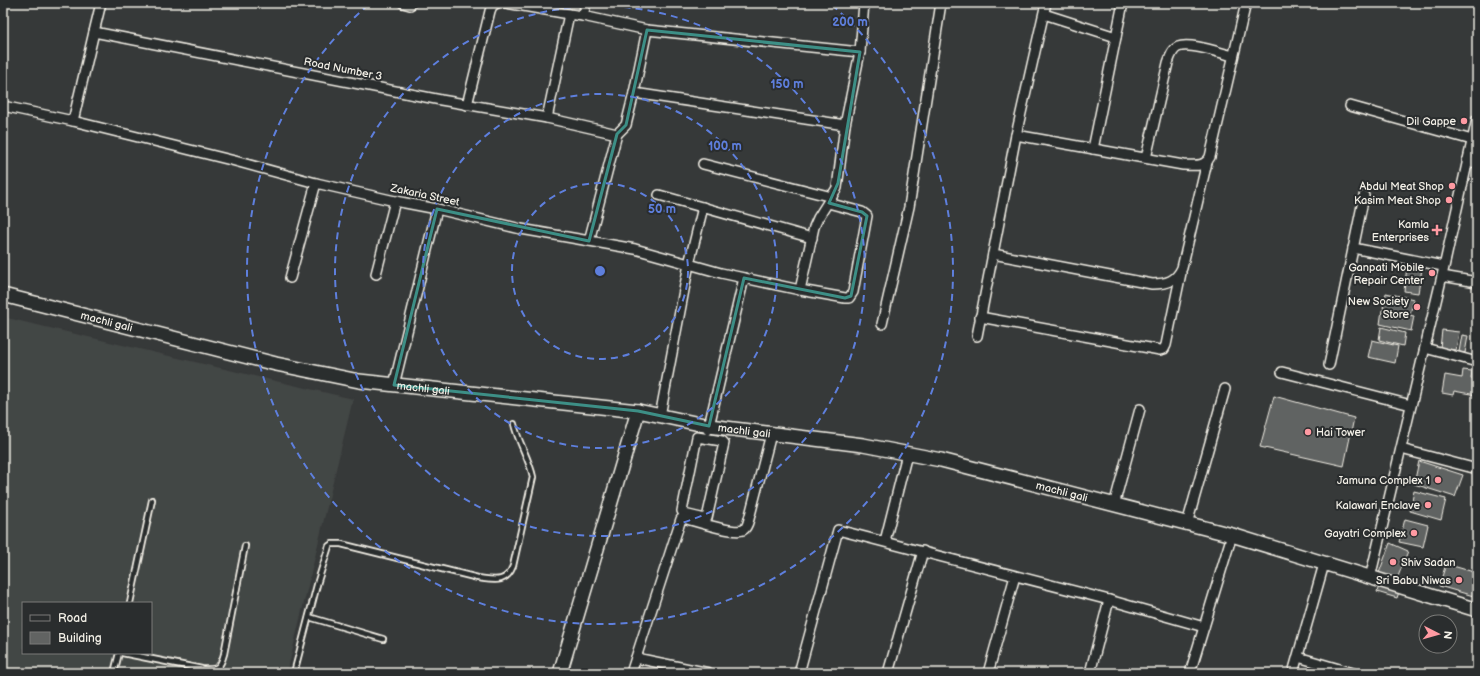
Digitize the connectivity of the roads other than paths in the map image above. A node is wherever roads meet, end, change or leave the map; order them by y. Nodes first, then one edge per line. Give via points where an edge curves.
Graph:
1 (101, 3) edge
2 (497, 3) edge
3 (506, 3) edge
4 (586, 3) edge
5 (864, 3) edge
6 (941, 3) edge
7 (1046, 3) edge
8 (1123, 3) edge
9 (1246, 3) edge
10 (569, 14) junction
11 (1044, 14) junction
12 (583, 16) junction
13 (646, 30) junction
14 (94, 32) junction
15 (1116, 37) junction
16 (860, 52) junction
17 (1233, 56) junction
18 (634, 93) junction
19 (467, 105) junction
20 (3, 106) edge
21 (1350, 106) dead end
22 (547, 118) junction
23 (1477, 120) edge
24 (73, 122) junction
25 (845, 125) junction
26 (617, 134) junction
27 (1016, 135) junction
28 (1472, 140) junction
29 (1092, 149) junction
30 (1146, 158) junction
31 (1467, 161) junction
32 (1207, 162) junction
33 (1477, 163) edge
34 (703, 164) dead end
35 (316, 183) junction
36 (660, 195) dead end
37 (1364, 196) dead end
38 (830, 200) junction
39 (396, 201) junction
40 (704, 208) junction
41 (437, 209) junction
42 (812, 238) junction
43 (589, 241) junction
44 (1353, 248) junction
45 (993, 254) junction
46 (689, 264) junction
47 (1443, 266) junction
48 (1182, 268) junction
49 (376, 274) dead end
50 (1442, 276) junction
51 (290, 278) dead end
52 (744, 278) junction
53 (1477, 282) edge
54 (800, 290) junction
55 (3, 294) edge
56 (980, 317) junction
57 (882, 324) dead end
58 (976, 336) dead end
59 (1425, 348) junction
60 (1477, 362) edge
61 (1329, 365) dead end
62 (1282, 372) dead end
63 (394, 385) junction
64 (1225, 389) dead end
65 (1411, 405) junction
66 (1140, 409) dead end
67 (638, 411) junction
68 (660, 416) junction
69 (514, 424) dead end
70 (708, 432) junction
71 (771, 434) junction
72 (1401, 449) junction
73 (907, 454) junction
74 (1477, 469) edge
75 (152, 500) dead end
76 (1114, 505) junction
77 (688, 517) junction
78 (1187, 524) junction
79 (1232, 535) junction
80 (885, 541) junction
81 (245, 546) dead end
82 (924, 551) junction
83 (1324, 564) junction
84 (1014, 576) junction
85 (1370, 578) junction
86 (1109, 600) junction
87 (130, 602) edge
88 (1477, 610) edge
89 (309, 617) junction
90 (1204, 627) junction
91 (383, 639) dead end
92 (120, 654) edge
93 (125, 654) edge
94 (1298, 657) junction
95 (636, 658) junction
96 (114, 673) edge
97 (294, 673) edge
98 (560, 673) edge
99 (631, 673) edge
100 (709, 673) edge
101 (799, 673) edge
102 (888, 673) edge
103 (988, 673) edge
104 (1090, 673) edge
105 (1190, 673) edge
106 (1293, 673) edge
107 (1353, 673) edge

1 - 14 street
2 - 19 street via 490,11
3 - 10 street
4 - 12 street
5 - 16 street
6 - 57 street via 909,207
7 - 11 street
8 - 15 street
9 - 17 street
10 - 12 street
10 - 22 street
11 - 15 street
11 - 27 street
12 - 13 street
13 - 16 street
13 - 18 street
14 - 19 street, Road Number 3
14 - 24 street
15 - 29 street
16 - 25 street
17 - 30 street via 1189,46 1174,50 1168,63
17 - 32 street
18 - 25 street
18 - 26 street via 626,125
19 - 22 street, Road Number 3
20 - 24 street, Zakaria Street
21 - 28 street
22 - 26 street, Road Number 3
23 - 28 street
24 - 35 street, Zakaria Street
25 - 38 street via 838,183
26 - 43 street
27 - 29 street
27 - 45 street
28 - 31 street
29 - 30 street
30 - 32 street via 1199,166
31 - 33 street
31 - 47 street
32 - 48 street
34 - 38 street
35 - 39 street, Zakaria Street
35 - 51 street
36 - 40 street
37 - 44 street
38 - 42 street via 818,218
38 - 54 street, Zakaria Street via 867,216 853,292 849,298 845,298
39 - 41 street, Zakaria Street
39 - 49 street
40 - 42 street
40 - 46 street
41 - 43 street, Zakaria Street
41 - 63 street
42 - 54 street
43 - 46 street, Zakaria Street via 635,249
44 - 47 street
44 - 61 street
45 - 48 street via 1152,284 1168,283 1179,275
45 - 56 street
46 - 52 street, Zakaria Street
46 - 68 street
47 - 50 street
48 - 56 street via 1166,345 1160,350
50 - 53 street
50 - 59 street
52 - 54 street, Zakaria Street
52 - 70 street
55 - 63 street, machli gali via 276,364 359,381
56 - 58 street
59 - 60 street
59 - 65 street
62 - 65 street
63 - 67 street, machli gali
64 - 78 street
65 - 72 street
66 - 76 street
67 - 68 street, machli gali
67 - 98 street
68 - 70 street, machli gali
69 - 89 lane via 533,476 513,566 506,577 494,580 478,578 341,544 332,544 329,546
70 - 71 street, machli gali
70 - 77 street via 697,437 682,511
70 - 77 street via 724,443 708,518
71 - 73 street, machli gali via 864,445
71 - 77 street via 745,528 729,530
72 - 74 street
72 - 85 street
73 - 76 street, machli gali via 941,460
73 - 80 street
75 - 87 lane
76 - 78 street, machli gali
77 - 95 street via 681,519
78 - 79 street, machli gali
79 - 83 street, machli gali
79 - 90 street
80 - 82 street
80 - 101 street via 838,530
81 - 93 lane via 224,654 218,668 202,669
82 - 84 street
82 - 102 street
83 - 85 street, machli gali
83 - 94 street
84 - 86 street
84 - 103 street
85 - 88 street, machli gali
86 - 90 street
86 - 104 street
89 - 91 lane
89 - 97 lane
90 - 105 street
92 - 96 lane
94 - 106 street
94 - 107 street
95 - 99 street
95 - 100 street

